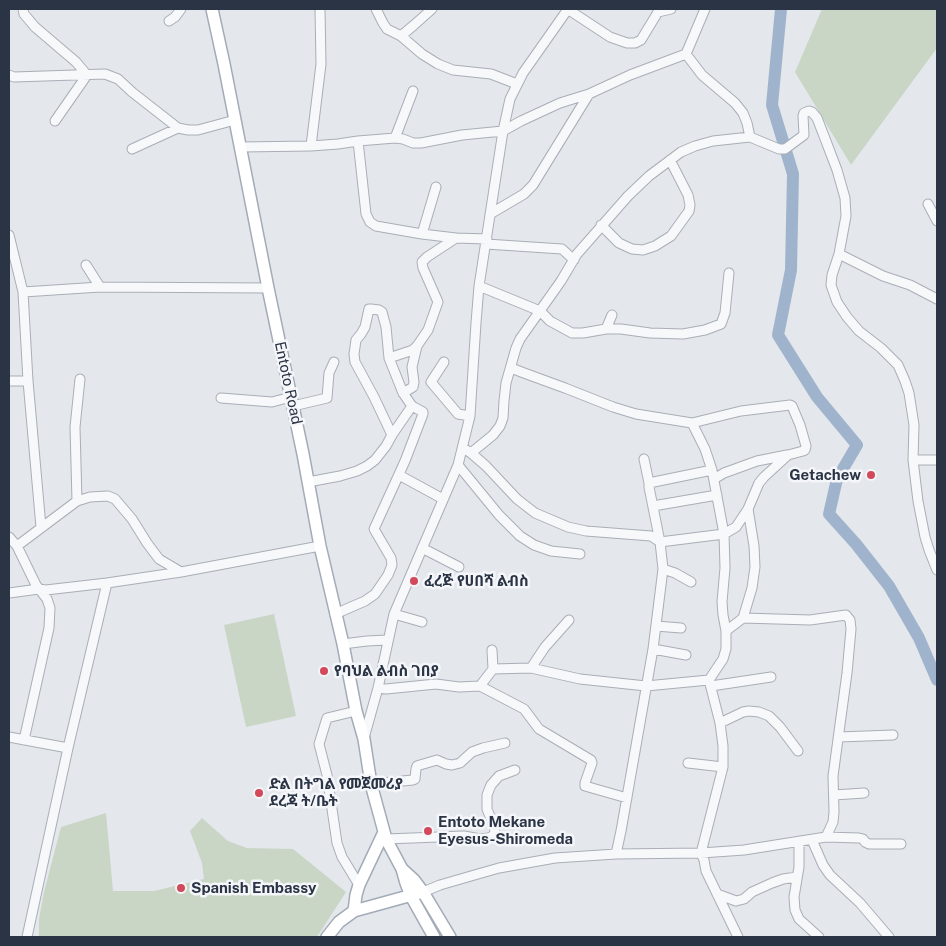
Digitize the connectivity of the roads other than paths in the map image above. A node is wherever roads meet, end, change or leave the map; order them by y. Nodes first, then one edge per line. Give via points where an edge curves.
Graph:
1 (23, 9) edge
2 (182, 9) edge
3 (212, 9) edge
4 (320, 9) edge
5 (376, 9) edge
6 (432, 9) edge
7 (671, 9) edge
8 (705, 9) edge
9 (570, 11) edge
10 (169, 21) dead end
11 (401, 36) junction
12 (686, 54) junction
13 (9, 75) edge
14 (87, 75) junction
15 (517, 84) junction
16 (413, 92) dead end
17 (590, 94) junction
18 (235, 120) junction
19 (55, 121) dead end
20 (178, 128) junction
21 (503, 131) junction
22 (750, 137) junction
23 (395, 138) junction
24 (358, 141) junction
25 (311, 146) junction
26 (240, 147) junction
27 (132, 150) dead end
28 (670, 160) junction
29 (436, 187) dead end
30 (928, 204) dead end
31 (490, 214) junction
32 (937, 221) edge
33 (602, 225) junction
34 (422, 234) junction
35 (9, 235) edge
36 (456, 238) junction
37 (487, 241) junction
38 (839, 254) junction
39 (574, 260) junction
40 (86, 265) dead end
41 (729, 273) dead end
42 (479, 286) junction
43 (100, 287) junction
44 (268, 288) junction
45 (23, 292) junction
46 (937, 299) edge
47 (540, 311) junction
48 (612, 315) dead end
49 (606, 329) junction
50 (417, 346) junction
51 (389, 358) junction
52 (334, 362) dead end
53 (444, 362) dead end
54 (511, 368) junction
55 (80, 379) dead end
56 (9, 381) edge
57 (28, 381) junction
58 (403, 392) junction
59 (221, 398) dead end
60 (292, 402) junction
61 (412, 406) junction
62 (470, 416) junction
63 (692, 423) junction
64 (392, 435) junction
65 (467, 451) junction
66 (788, 454) junction
67 (644, 459) dead end
68 (914, 460) junction
69 (937, 460) edge
70 (458, 464) junction
71 (713, 475) junction
72 (399, 476) junction
73 (308, 482) junction
74 (649, 483) junction
75 (717, 495) junction
76 (443, 499) junction
77 (77, 501) junction
78 (653, 506) junction
79 (748, 509) junction
80 (41, 527) junction
81 (724, 534) junction
82 (9, 537) edge
83 (660, 542) junction
84 (17, 546) junction
85 (320, 546) junction
86 (422, 548) junction
87 (580, 554) dead end
88 (458, 567) dead end
89 (663, 569) junction
90 (937, 570) edge
91 (181, 572) junction
92 (691, 582) dead end
93 (107, 584) junction
94 (39, 589) junction
95 (9, 593) edge
96 (335, 614) junction
97 (394, 614) junction
98 (743, 618) junction
99 (569, 620) dead end
100 (422, 622) dead end
101 (656, 626) junction
102 (682, 628) dead end
103 (726, 631) junction
104 (387, 640) junction
105 (343, 644) junction
106 (653, 649) junction
107 (492, 650) dead end
108 (686, 656) dead end
109 (531, 668) junction
110 (492, 669) junction
111 (771, 677) dead end
112 (710, 683) junction
113 (480, 686) junction
114 (646, 686) junction
115 (378, 688) junction
116 (356, 711) junction
117 (720, 723) junction
118 (894, 735) dead end
119 (9, 737) edge
120 (839, 737) junction
121 (364, 739) junction
122 (24, 740) junction
123 (505, 743) dead end
124 (68, 748) junction
125 (798, 751) dead end
126 (688, 763) dead end
127 (722, 767) junction
128 (515, 770) dead end
129 (371, 784) junction
130 (864, 793) dead end
131 (834, 795) junction
132 (627, 798) junction
133 (385, 836) junction
134 (826, 837) junction
135 (812, 840) junction
136 (799, 842) junction
137 (901, 844) dead end
138 (701, 853) junction
139 (616, 854) junction
140 (402, 869) junction
141 (797, 877) junction
142 (359, 885) junction
143 (423, 892) junction
144 (716, 894) junction
145 (411, 896) junction
146 (354, 911) junction
147 (27, 937) edge
148 (327, 937) edge
149 (434, 937) edge
150 (450, 937) edge
151 (738, 937) edge
152 (819, 937) edge
153 (889, 937) edge

1 - 14 street via 35,27
2 - 10 street
3 - 18 main road, Entoto Road
4 - 25 street via 321,64
5 - 11 street via 387,29
6 - 11 street
7 - 9 street via 658,12 635,43 610,37
8 - 12 street
9 - 15 street
11 - 15 street via 438,64 453,70 491,74
12 - 17 street
12 - 22 street via 702,75 743,113
13 - 14 street
14 - 19 street
14 - 20 street via 105,74 118,79
15 - 21 street
16 - 23 street
17 - 21 street via 560,103
17 - 31 street via 533,185
18 - 20 street via 198,130
18 - 26 main road, Entoto Road
20 - 27 street
21 - 23 street via 421,143
21 - 31 street
22 - 28 street via 695,146
22 - 38 street via 785,149 804,135 804,113 812,112 817,118 845,198 846,216
23 - 24 street
24 - 25 street
24 - 34 street via 366,214 370,222 376,226
25 - 26 street
26 - 44 main road, Entoto Road
28 - 33 street via 628,196
28 - 33 street via 690,205 671,236 643,250 632,249 619,244
29 - 34 street
30 - 32 street
31 - 37 street
33 - 39 street
34 - 36 street
35 - 45 street
36 - 37 street
36 - 50 street via 422,262 438,302 428,330
37 - 39 street via 562,250
37 - 42 street
38 - 46 street
38 - 68 street via 831,285 837,302 859,331 898,366 905,381 914,425
39 - 47 street
40 - 43 street
41 - 49 street via 725,313 718,326 683,334
42 - 47 street
42 - 62 street
43 - 44 street
43 - 45 street
44 - 60 main road, Entoto Road
45 - 57 street
47 - 49 street via 550,321 572,333
47 - 54 street via 520,339
48 - 49 street
50 - 51 street
50 - 58 street via 412,367 413,387
51 - 58 street
51 - 64 street via 382,312 369,310 365,327 356,340 355,362
52 - 60 street via 329,372 327,398
53 - 62 street via 431,382 458,414
54 - 63 street via 636,414
54 - 65 street via 500,426 493,435
55 - 77 street via 76,427
56 - 57 street
57 - 80 street
58 - 61 street
59 - 60 street
60 - 73 main road, Entoto Road
61 - 64 street
61 - 72 street via 423,414
62 - 65 street
63 - 66 street via 741,411 790,405 800,425 806,450
63 - 71 street
64 - 73 street via 367,466 340,476
65 - 70 street
65 - 83 street via 535,513 586,532 651,536
66 - 71 street
66 - 79 street via 759,483
67 - 74 street
68 - 69 street
68 - 90 street via 925,537
70 - 76 street
70 - 87 street via 520,536 550,550
71 - 74 street
71 - 75 street
72 - 76 street
72 - 96 street via 374,528 392,562 388,574 375,594
73 - 85 main road, Entoto Road
74 - 78 street
75 - 78 street
75 - 81 street
76 - 86 street
77 - 80 street
77 - 91 street via 102,496 115,499 159,559
78 - 83 street
79 - 81 street via 736,528
79 - 98 street via 755,567
80 - 84 street
81 - 83 street
81 - 103 street via 722,602
82 - 84 street
83 - 89 street
84 - 94 street
85 - 91 street
85 - 96 main road, Entoto Road
86 - 88 street
86 - 97 street
89 - 92 street
89 - 101 street
91 - 93 street
93 - 94 street
93 - 124 street
94 - 95 street
94 - 122 street via 49,602 49,628
96 - 105 main road, Entoto Road
97 - 100 street
97 - 104 street
98 - 103 street
98 - 120 street via 810,620 846,615 851,629
99 - 109 street
101 - 102 street
101 - 106 street
103 - 112 street via 723,659
104 - 105 street
104 - 115 street
105 - 116 main road, Entoto Road
106 - 108 street
106 - 114 street
107 - 110 street
109 - 110 street
109 - 114 street via 580,679
110 - 113 street
111 - 112 street
112 - 114 street
112 - 117 street
113 - 115 street via 436,684
113 - 132 street via 524,709 539,729 591,760 585,786
114 - 132 street
115 - 121 street
116 - 121 main road, Entoto Road
116 - 142 street via 327,718 319,744 337,843
117 - 125 street via 743,712 759,712 769,716
117 - 127 street
118 - 120 street
119 - 122 street
120 - 131 street
121 - 129 main road, Entoto Road
122 - 124 street
123 - 129 street via 476,750 460,763 452,765 437,760 417,766 413,780
124 - 147 street
126 - 127 street
127 - 138 street
128 - 133 street via 499,776 487,795 495,832 493,836 480,839
129 - 133 main road, Entoto Road
130 - 131 street
131 - 134 street via 833,822
132 - 139 street
133 - 140 main road, Entoto Road
133 - 142 main road
134 - 135 street
134 - 137 street via 859,838 870,844
135 - 136 street
135 - 153 street via 830,875
136 - 138 street
136 - 141 street
138 - 139 street
138 - 144 street
139 - 143 street via 529,862
140 - 143 main road
140 - 145 main road
141 - 144 street via 767,885 736,901
141 - 152 street via 795,910
142 - 146 main road
143 - 145 main road
143 - 150 main road
144 - 151 street
145 - 146 main road
145 - 149 main road
146 - 148 main road

